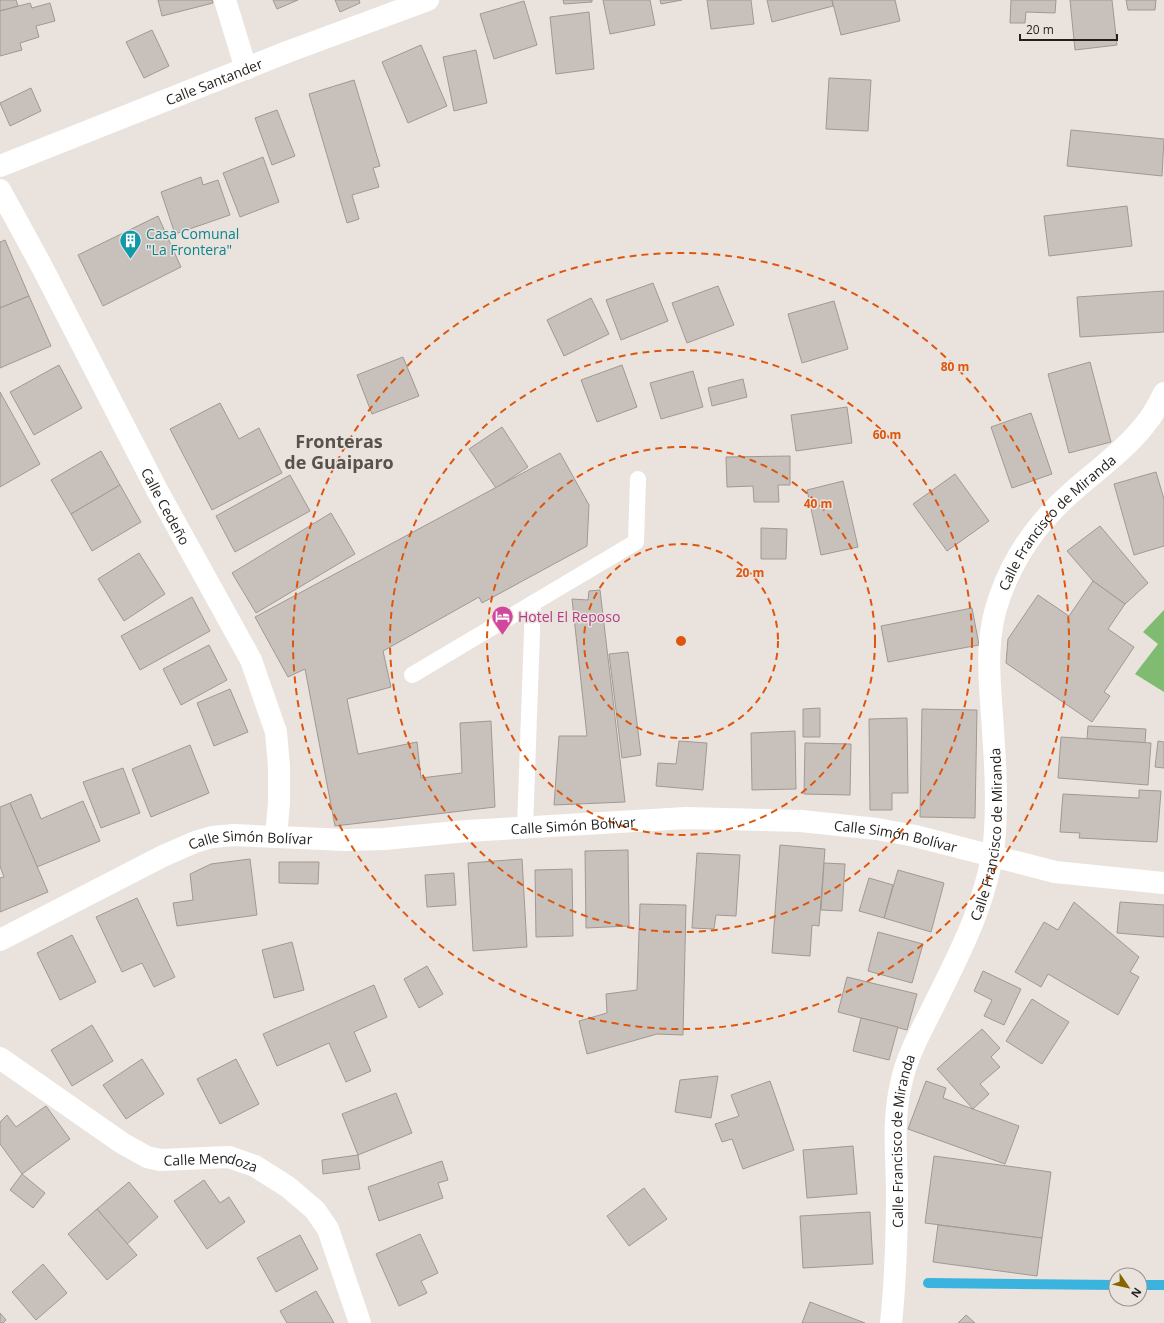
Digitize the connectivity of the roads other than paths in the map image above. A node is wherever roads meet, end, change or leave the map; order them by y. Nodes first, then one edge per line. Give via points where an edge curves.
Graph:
1 (226, 0) edge
2 (428, 0) edge
3 (246, 69) junction
4 (0, 166) edge
5 (0, 190) edge
6 (1164, 393) edge
7 (638, 479) dead end
8 (533, 603) junction
9 (412, 675) dead end
10 (525, 828) junction
11 (276, 836) junction
12 (992, 856) junction
13 (1164, 884) edge
14 (0, 940) edge
15 (0, 1058) edge
16 (360, 1323) edge
17 (891, 1323) edge

1 - 3 street
2 - 3 street, Calle Santander
3 - 4 street, Calle Santander
5 - 11 street, Calle Cedeño via 157,490 251,660 276,732 279,766
6 - 12 street, Calle Francisco de Miranda via 1145,426 1122,450 1070,494 1034,532 1013,564 1000,595 990,626 988,666 996,810
7 - 8 lane via 636,542
8 - 9 lane
8 - 10 lane
10 - 11 street, Calle Simón Bolívar via 384,839 346,840
10 - 12 street, Calle Simón Bolívar via 686,818 801,821 900,833
11 - 14 street, Calle Simón Bolívar via 234,835 195,842
12 - 13 street, Calle Simón Bolívar via 1055,872
12 - 17 street, Calle Francisco de Miranda via 988,881 978,908 913,1047 901,1084 895,1123 897,1238
15 - 16 street, Calle Mendoza via 147,1157 160,1160 229,1156 255,1166 288,1187 315,1210 328,1229

